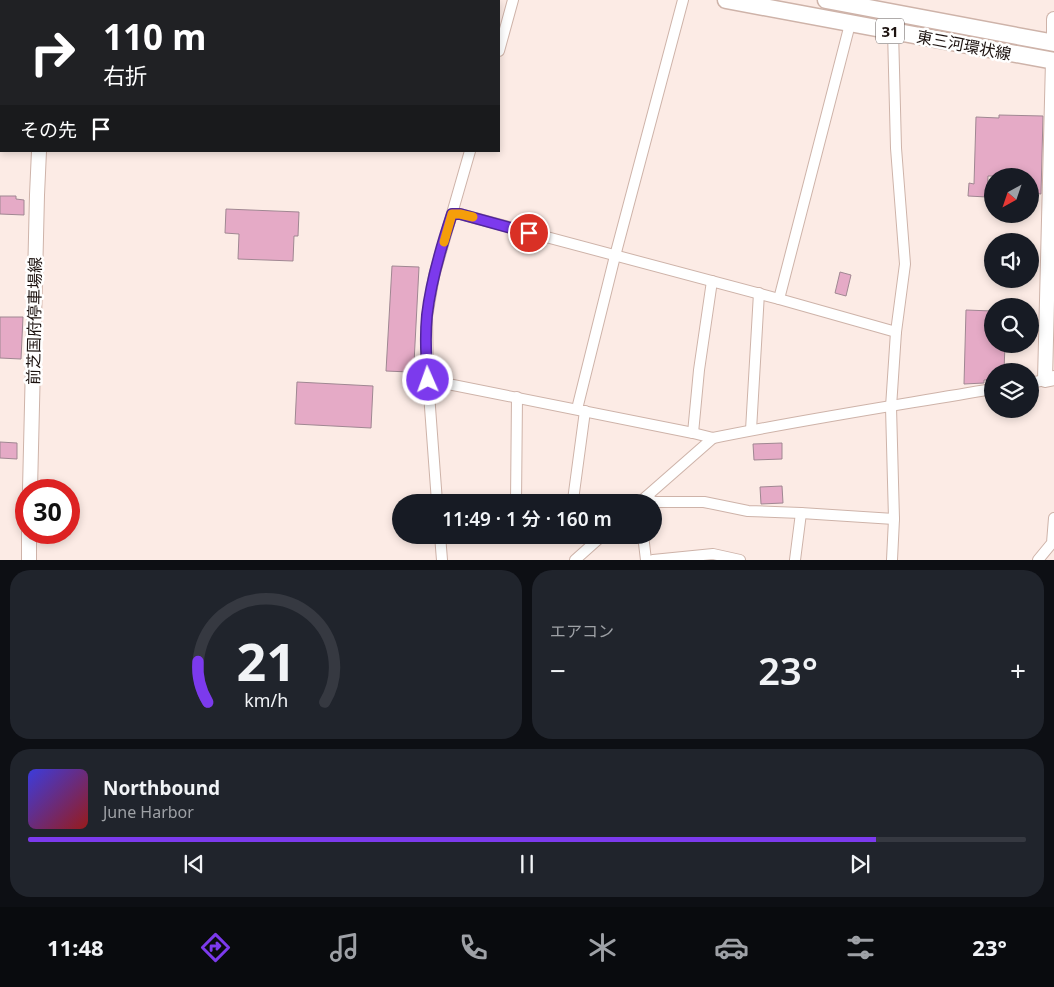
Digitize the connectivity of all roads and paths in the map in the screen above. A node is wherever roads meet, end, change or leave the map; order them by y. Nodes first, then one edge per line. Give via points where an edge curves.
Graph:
1 (513, 0) edge
2 (683, 0) edge
3 (726, 0) edge
4 (826, 0) edge
5 (1054, 19) edge
6 (850, 24) junction
7 (893, 31) junction
8 (1054, 43) edge
9 (500, 47) edge
10 (1054, 61) edge
11 (39, 152) edge
12 (470, 152) edge
13 (452, 214) junction
14 (615, 256) junction
15 (712, 281) junction
16 (759, 293) junction
17 (779, 299) junction
18 (896, 332) junction
19 (1050, 379) edge
20 (428, 380) junction
21 (984, 390) edge
22 (517, 397) junction
23 (891, 407) junction
24 (581, 410) junction
25 (752, 430) junction
26 (693, 433) junction
27 (713, 438) junction
28 (30, 479) edge
29 (436, 494) edge
30 (516, 494) edge
31 (578, 494) edge
32 (650, 494) edge
33 (662, 502) edge
34 (801, 513) junction
35 (1054, 518) edge
36 (894, 519) junction
37 (29, 544) edge
38 (441, 544) edge
39 (593, 544) edge
40 (643, 544) edge
41 (28, 560) edge
42 (442, 560) edge
43 (575, 560) edge
44 (646, 560) edge
45 (653, 560) edge
46 (740, 560) edge
47 (795, 560) edge
48 (892, 560) edge
49 (1038, 560) edge

1 - 9 street
2 - 14 street
3 - 6 main road, 東三河環状線 / 31
4 - 8 main road, 東三河環状線 / 31
5 - 8 main road
6 - 7 main road, 東三河環状線 / 31
6 - 17 street
7 - 10 main road, 東三河環状線 / 31
7 - 18 street via 896,148 905,264
10 - 19 main road
11 - 28 main road, 前芝国府停車場線
12 - 13 street
13 - 14 street
13 - 20 street via 429,301 426,336
14 - 15 street
14 - 24 street
15 - 16 street
15 - 26 street
16 - 17 street
16 - 25 street
17 - 18 street
18 - 23 street
20 - 22 street
20 - 29 street
21 - 23 street
22 - 24 street
22 - 30 street
23 - 25 street
23 - 36 street
24 - 26 street
24 - 31 street
25 - 27 street
26 - 27 street
27 - 32 street
33 - 34 street via 704,502 748,510
34 - 36 street
34 - 47 street
35 - 49 street via 1052,543
36 - 48 street
37 - 41 main road
38 - 42 street
39 - 43 street
40 - 44 street
45 - 46 street via 713,554

